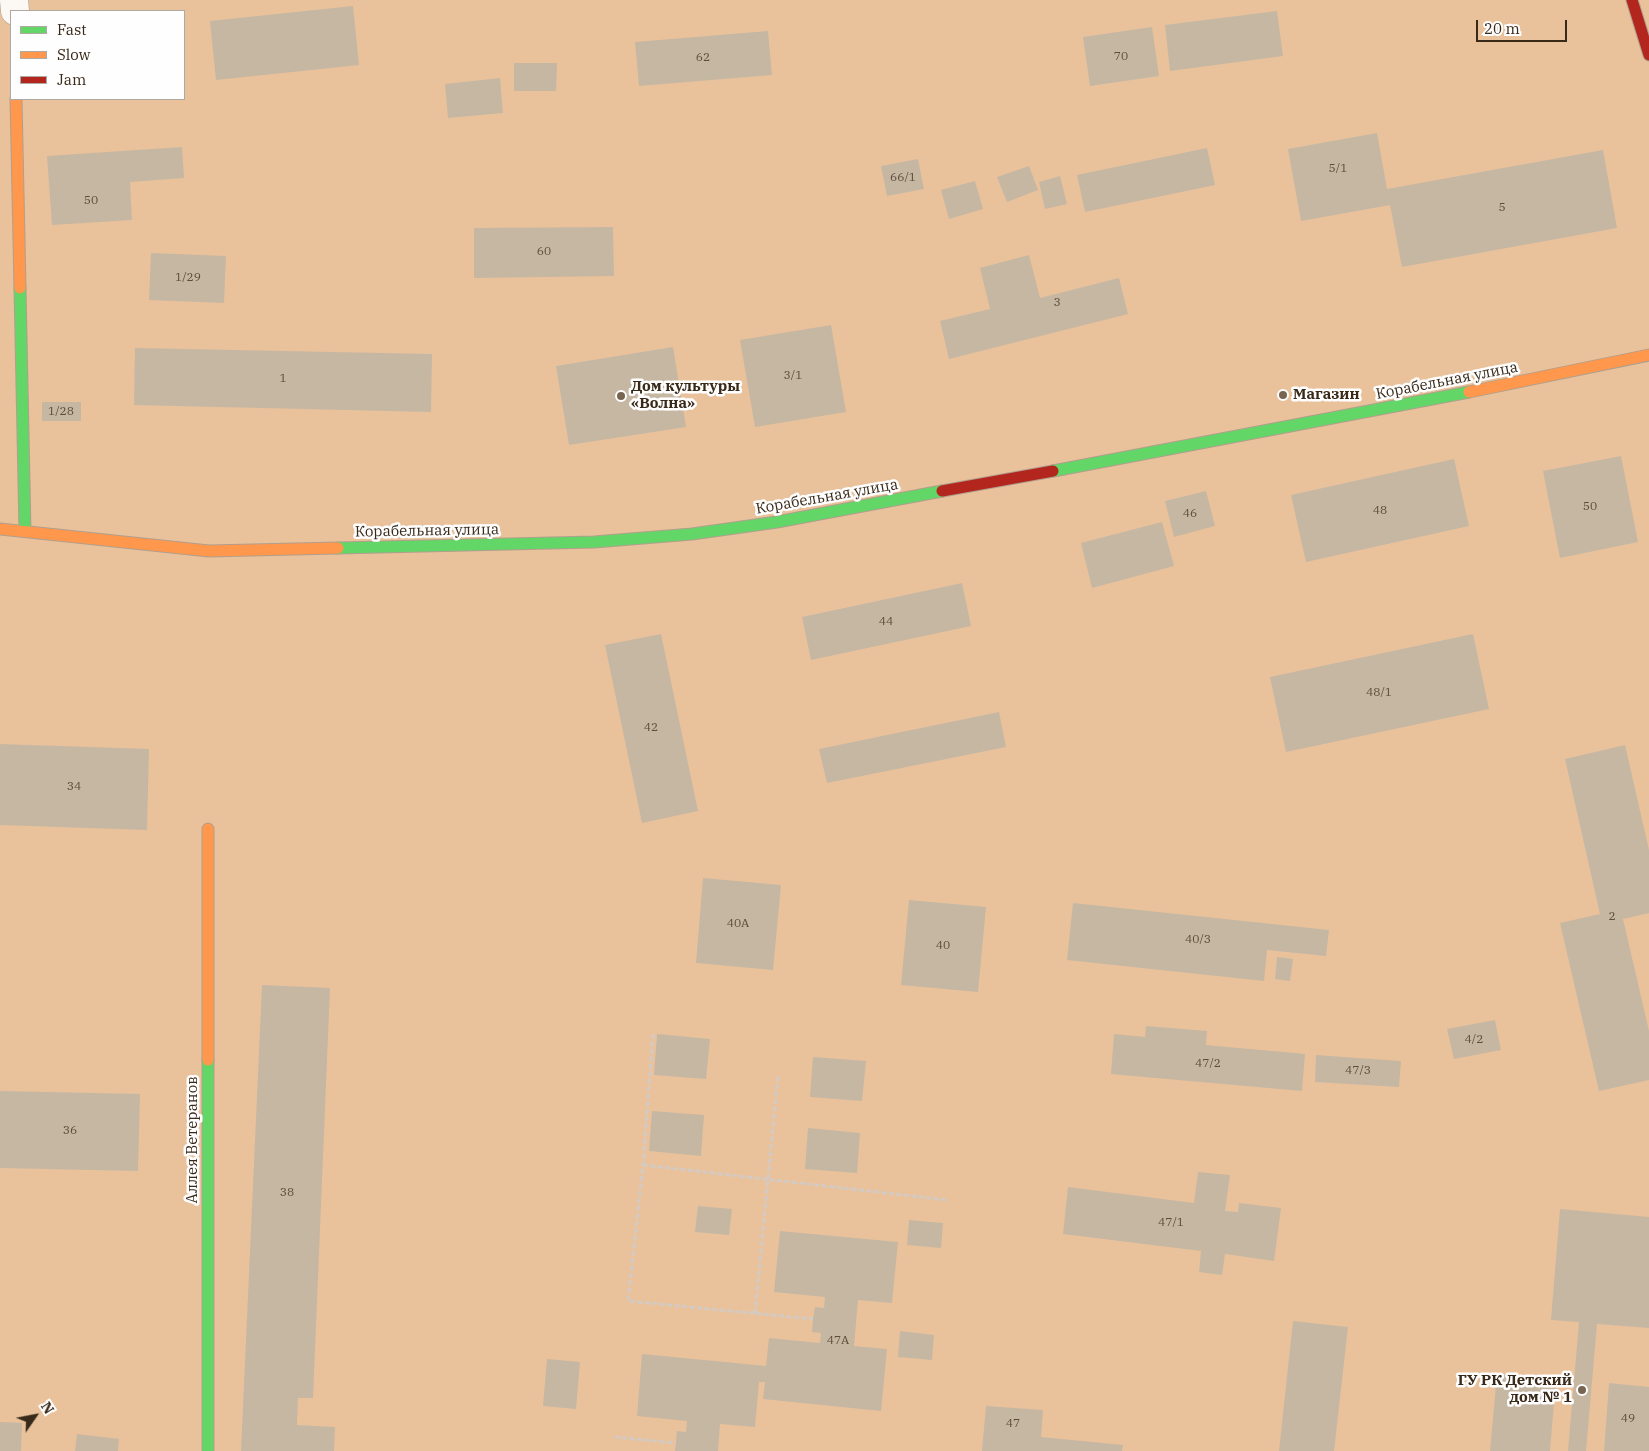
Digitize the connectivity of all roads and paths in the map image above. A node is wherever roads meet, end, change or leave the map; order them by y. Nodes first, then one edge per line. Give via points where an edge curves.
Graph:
1 (1632, 0) edge
2 (1649, 54) edge
3 (16, 100) edge
4 (1649, 355) edge
5 (0, 529) edge
6 (25, 531) junction
7 (208, 829) dead end
8 (653, 1034) dead end
9 (778, 1075) dead end
10 (643, 1164) junction
11 (768, 1179) junction
12 (947, 1200) dead end
13 (754, 1313) junction
14 (813, 1319) dead end
15 (615, 1437) dead end
16 (676, 1443) dead end
17 (208, 1451) edge

1 - 2 street
3 - 6 street
4 - 6 street, Корабельная улица via 1388,409 777,522 692,534 594,542 209,551
5 - 6 street, Корабельная улица
7 - 17 street, Аллея Ветеранов
8 - 10 path
9 - 11 path
10 - 11 path
10 - 13 path via 628,1301
11 - 12 path
11 - 13 path
13 - 14 path
15 - 16 path

